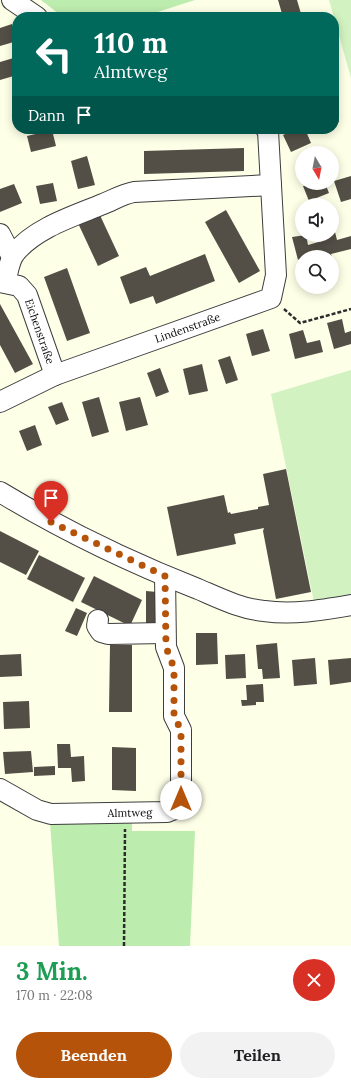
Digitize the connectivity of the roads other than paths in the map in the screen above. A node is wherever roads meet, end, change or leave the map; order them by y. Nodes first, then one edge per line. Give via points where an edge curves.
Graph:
1 (12, 0) edge
2 (30, 12) edge
3 (267, 134) edge
4 (271, 185) junction
5 (0, 234) edge
6 (12, 257) junction
7 (3, 282) edge
8 (56, 376) junction
9 (0, 402) edge
10 (0, 492) edge
11 (165, 576) junction
12 (351, 605) edge
13 (98, 620) dead end
14 (165, 633) junction
15 (0, 790) edge

1 - 2 street
3 - 4 street
4 - 6 street via 129,193 43,230 25,243
4 - 8 street, Lindenstraße via 276,275 272,298
5 - 6 street
6 - 7 street
7 - 8 street, Eichenstraße via 19,286 27,296
8 - 9 street, Lindenstraße
10 - 11 street via 62,528
11 - 12 street via 240,606 263,611 288,613
11 - 14 street, Almtweg
13 - 14 street via 97,626 101,632 108,634
14 - 15 street, Almtweg via 166,647 174,668 174,716 181,730 179,807 167,812 51,814 37,810

